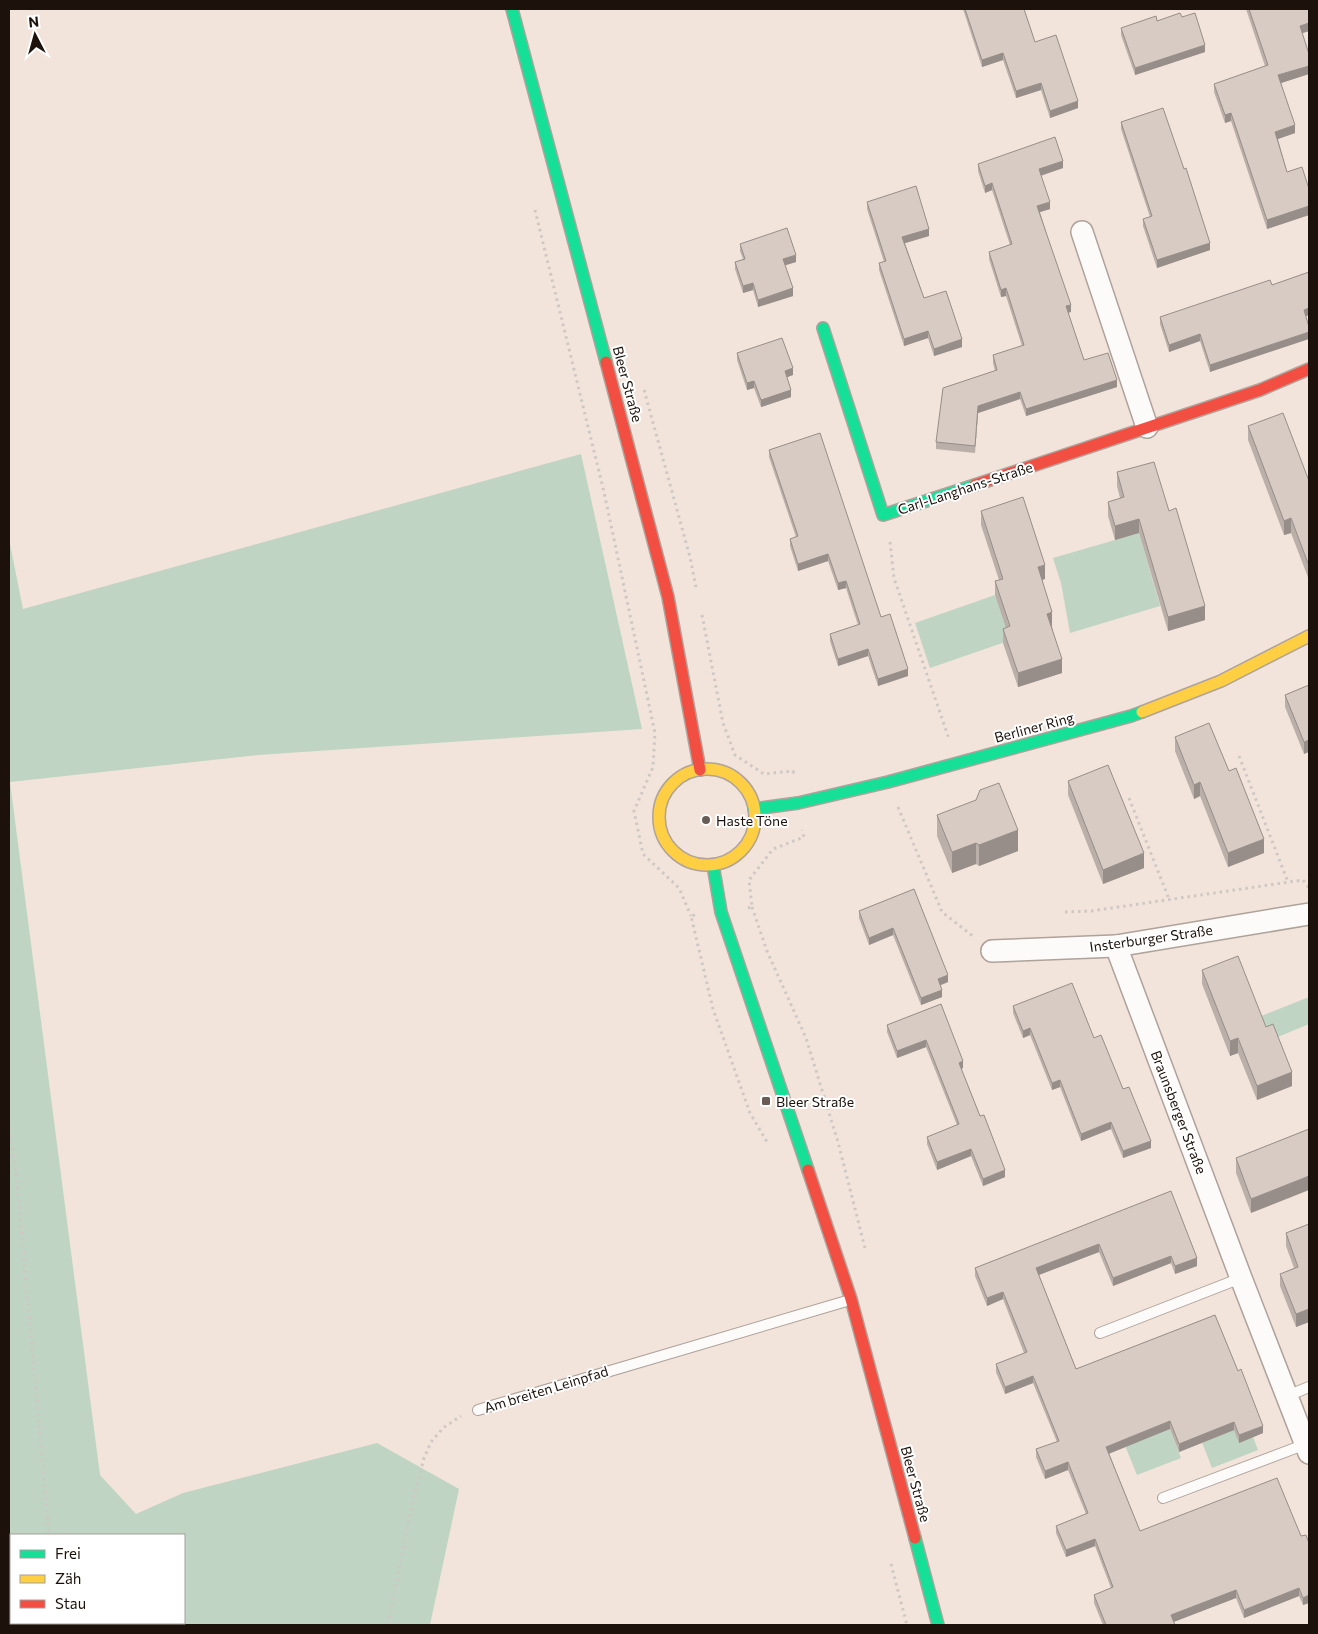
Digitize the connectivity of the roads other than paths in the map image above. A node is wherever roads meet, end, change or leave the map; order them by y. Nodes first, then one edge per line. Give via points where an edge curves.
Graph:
1 (512, 9) edge
2 (1082, 232) dead end
3 (822, 328) dead end
4 (1309, 369) edge
5 (1147, 427) junction
6 (1309, 636) edge
7 (700, 770) junction
8 (754, 809) junction
9 (713, 865) junction
10 (1309, 914) edge
11 (1116, 946) junction
12 (992, 952) road end
13 (1241, 1278) junction
14 (851, 1299) junction
15 (1100, 1332) dead end
16 (1309, 1387) edge
17 (1287, 1396) junction
18 (478, 1410) road end
19 (1308, 1448) edge
20 (1163, 1498) dead end
21 (938, 1625) edge

1 - 7 street, Bleer Straße via 668,598
2 - 5 street
3 - 5 street, Carl-Langhans-Straße via 883,514
4 - 5 street, Carl-Langhans-Straße via 1260,390
6 - 8 street, Berliner Ring via 1221,681 1131,716 888,782 798,803
7 - 8 street via 712,769 735,778 744,787
7 - 9 street via 675,781 666,791 659,817 666,843 675,853 686,861
8 - 9 street via 753,831 746,846 734,857
9 - 14 street, Bleer Straße via 721,912
10 - 11 street, Insterburger Straße
11 - 12 street, Insterburger Straße
11 - 13 street, Braunsberger Straße
13 - 15 lane
13 - 17 street, Braunsberger Straße
14 - 18 lane, Am breiten Leinpfad
14 - 21 street, Bleer Straße
16 - 17 lane
17 - 19 street, Braunsberger Straße
19 - 20 lane, Braunsberger Straße

